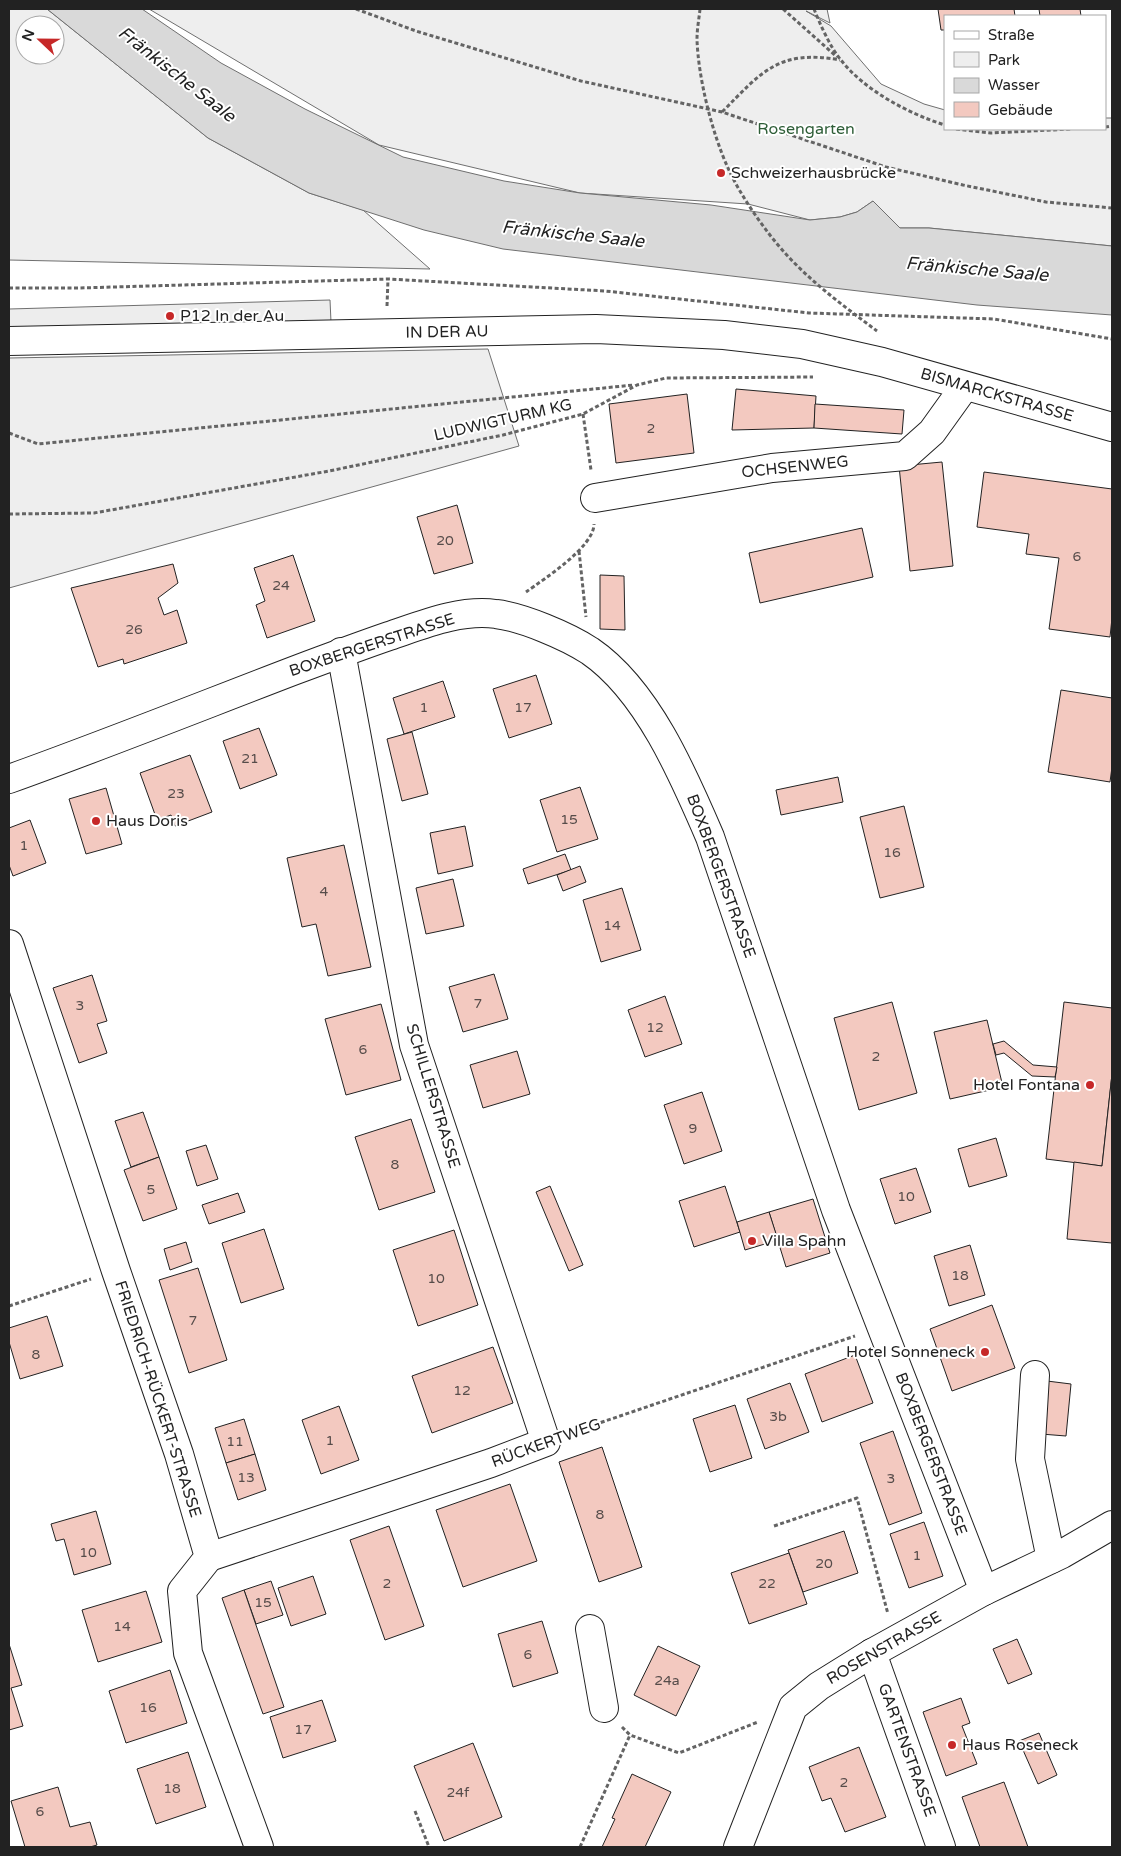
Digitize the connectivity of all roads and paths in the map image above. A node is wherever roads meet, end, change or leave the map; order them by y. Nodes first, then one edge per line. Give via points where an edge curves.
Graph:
1 (356, 9) edge
2 (700, 9) edge
3 (783, 9) edge
4 (814, 9) edge
5 (840, 60) junction
6 (709, 109) junction
7 (722, 112) junction
8 (944, 125) edge
9 (965, 130) edge
10 (1051, 130) edge
11 (1112, 208) edge
12 (9, 288) edge
13 (809, 313) junction
14 (826, 320) dead end
15 (878, 331) dead end
16 (1112, 339) edge
17 (9, 341) edge
18 (882, 362) joint
19 (820, 377) dead end
20 (637, 385) junction
21 (965, 386) junction
22 (583, 414) junction
23 (1112, 427) edge
24 (9, 433) edge
25 (595, 498) junction
26 (9, 514) edge
27 (579, 550) junction
28 (521, 595) dead end
29 (589, 650) junction
30 (341, 652) junction
31 (9, 779) edge
32 (9, 944) edge
33 (116, 1271) junction
34 (9, 1306) edge
35 (881, 1327) junction
36 (1035, 1375) dead end
37 (546, 1442) junction
38 (1112, 1525) edge
39 (774, 1526) dead end
40 (210, 1557) junction
41 (1051, 1560) junction
42 (984, 1591) junction
43 (590, 1629) dead end
44 (896, 1641) junction
45 (872, 1653) junction
46 (793, 1707) junction
47 (604, 1708) joint
48 (630, 1735) junction
49 (414, 1811) dead end
50 (259, 1847) edge
51 (429, 1847) edge
52 (580, 1847) edge
53 (738, 1847) edge
54 (941, 1847) edge

1 - 6 path via 416,31 581,81
2 - 6 path, bridge via 697,39
3 - 5 path
4 - 5 path
5 - 7 path via 818,56 776,64 758,76
5 - 8 path via 882,96
6 - 7 path
6 - 15 path, bridge via 728,168 748,204 784,252 825,292
7 - 11 path via 896,169 1046,202
9 - 10 path via 991,133
12 - 13 path via 388,279 605,291
13 - 14 path
13 - 16 path via 994,320
17 - 18 street, IN DER AU via 596,329 724,335 802,344
18 - 21 street, BISMARCKSTRASSE
19 - 20 path, LUDWIGTURM KG via 666,378
20 - 22 path, LUDWIGTURM KG
20 - 24 path via 38,444
21 - 23 street, BISMARCKSTRASSE
21 - 25 street, OCHSENWEG via 932,432 905,456 772,468
22 - 25 path
22 - 26 path, LUDWIGTURM KG via 503,435 329,471 94,512
25 - 27 path via 594,530
27 - 28 path via 551,575
27 - 29 path
29 - 30 street, BOXBERGERSTRASSE via 528,622 495,614 460,615
29 - 35 street, BOXBERGERSTRASSE via 621,678 647,713 686,782 710,837 836,1210
30 - 31 street, BOXBERGERSTRASSE
30 - 37 street, SCHILLERSTRASSE via 414,1045
32 - 33 street, FRIEDRICH-RÜCKERT-STRASSE
33 - 34 path
33 - 40 street, FRIEDRICH-RÜCKERT-STRASSE via 179,1454
35 - 37 path, RÜCKERTWEG
35 - 42 street, BOXBERGERSTRASSE
36 - 41 street via 1030,1460
37 - 40 street, RÜCKERTWEG
38 - 41 street, ROSENSTRASSE
39 - 44 path via 857,1498
40 - 50 street via 182,1591 188,1653
41 - 42 street, ROSENSTRASSE
42 - 44 street, ROSENSTRASSE
43 - 47 street
44 - 45 street, ROSENSTRASSE
45 - 46 street, ROSENSTRASSE via 818,1686
45 - 54 street, GARTENSTRASSE
46 - 48 path via 679,1754
46 - 53 street, ROSENSTRASSE
47 - 48 path
48 - 52 path
49 - 51 path

